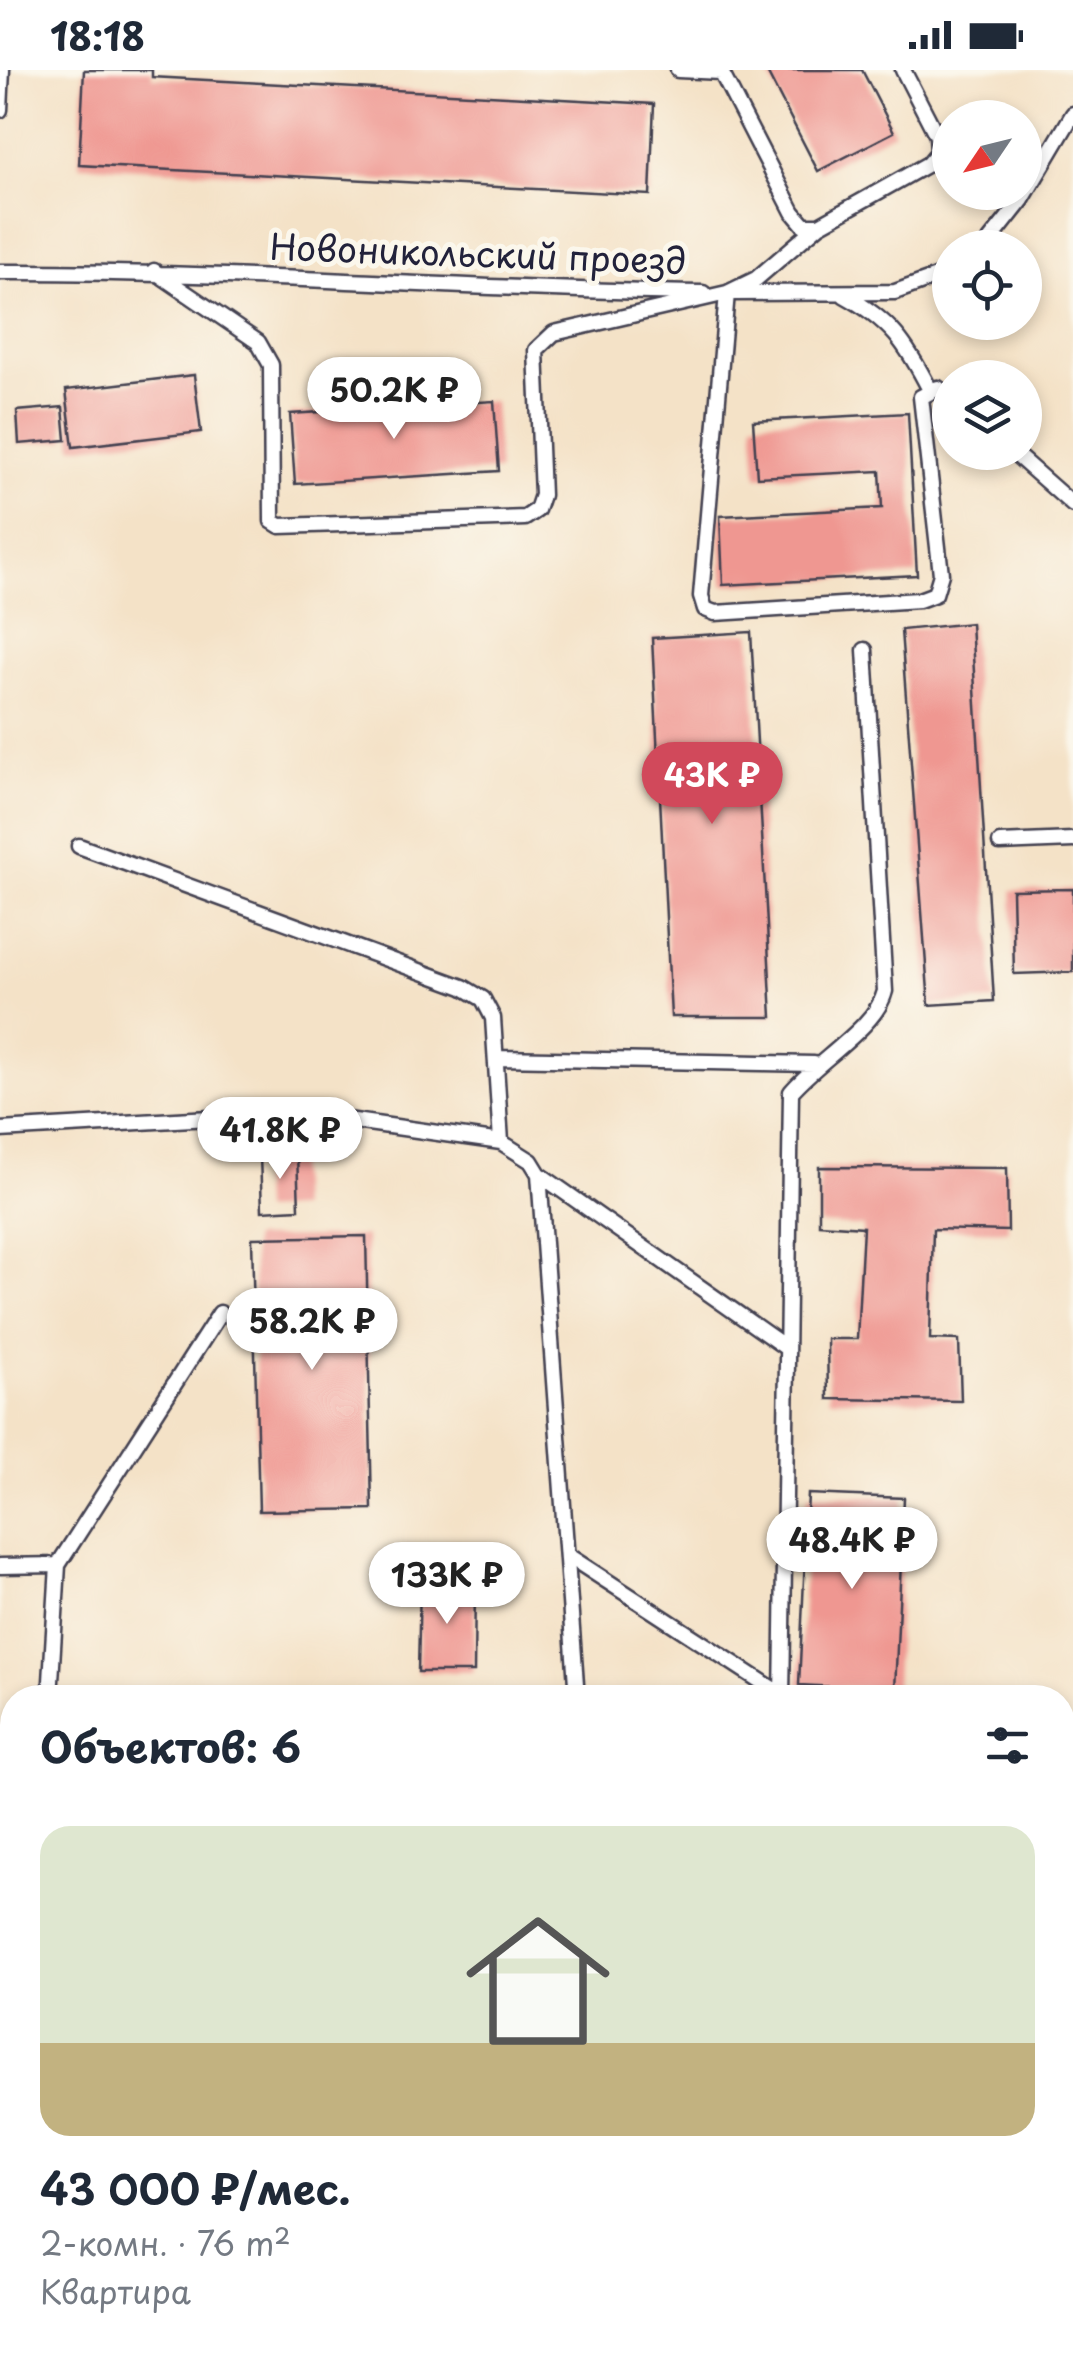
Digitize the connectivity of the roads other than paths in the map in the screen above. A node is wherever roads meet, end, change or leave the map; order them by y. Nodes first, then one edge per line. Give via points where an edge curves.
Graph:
1 (2, 70) edge
2 (678, 70) edge
3 (902, 70) edge
4 (720, 71) edge
5 (0, 110) edge
6 (1073, 114) edge
7 (819, 225) junction
8 (998, 230) edge
9 (154, 271) junction
10 (0, 272) edge
11 (932, 279) edge
12 (728, 293) junction
13 (844, 294) junction
14 (930, 390) joint
15 (1033, 470) edge
16 (1073, 505) edge
17 (865, 650) dead end
18 (1073, 840) edge
19 (1000, 843) dead end
20 (79, 846) dead end
21 (498, 1058) junction
22 (814, 1064) junction
23 (0, 1130) edge
24 (501, 1142) junction
25 (539, 1174) junction
26 (220, 1312) dead end
27 (785, 1347) junction
28 (567, 1555) junction
29 (58, 1565) junction
30 (0, 1566) edge
31 (51, 1685) edge
32 (576, 1685) edge
33 (765, 1685) edge
34 (780, 1685) edge

1 - 5 lane
2 - 4 lane
3 - 7 lane via 937,136 938,152
4 - 7 lane via 793,212 804,225
6 - 8 lane
7 - 12 lane via 756,279
9 - 10 lane, Новоникольский проезд
9 - 12 lane, Новоникольский проезд via 508,290
9 - 12 lane via 258,342 271,365 270,509 280,526 525,518 542,495 536,350 554,333
11 - 13 lane, Новоникольский проезд via 895,292
12 - 13 lane, Новоникольский проезд
12 - 14 lane via 701,596 715,613 935,594 941,574 921,397
13 - 14 lane via 882,316
15 - 16 lane
17 - 22 lane via 885,992 873,1018
18 - 19 lane
20 - 21 lane via 464,987 483,999 493,1018
21 - 22 lane
21 - 24 lane
22 - 27 lane via 791,1092
23 - 24 lane via 298,1113
24 - 25 lane via 532,1161
25 - 27 lane
25 - 28 lane
26 - 29 lane
27 - 34 lane
28 - 32 lane
28 - 33 lane
29 - 30 lane
29 - 31 lane

